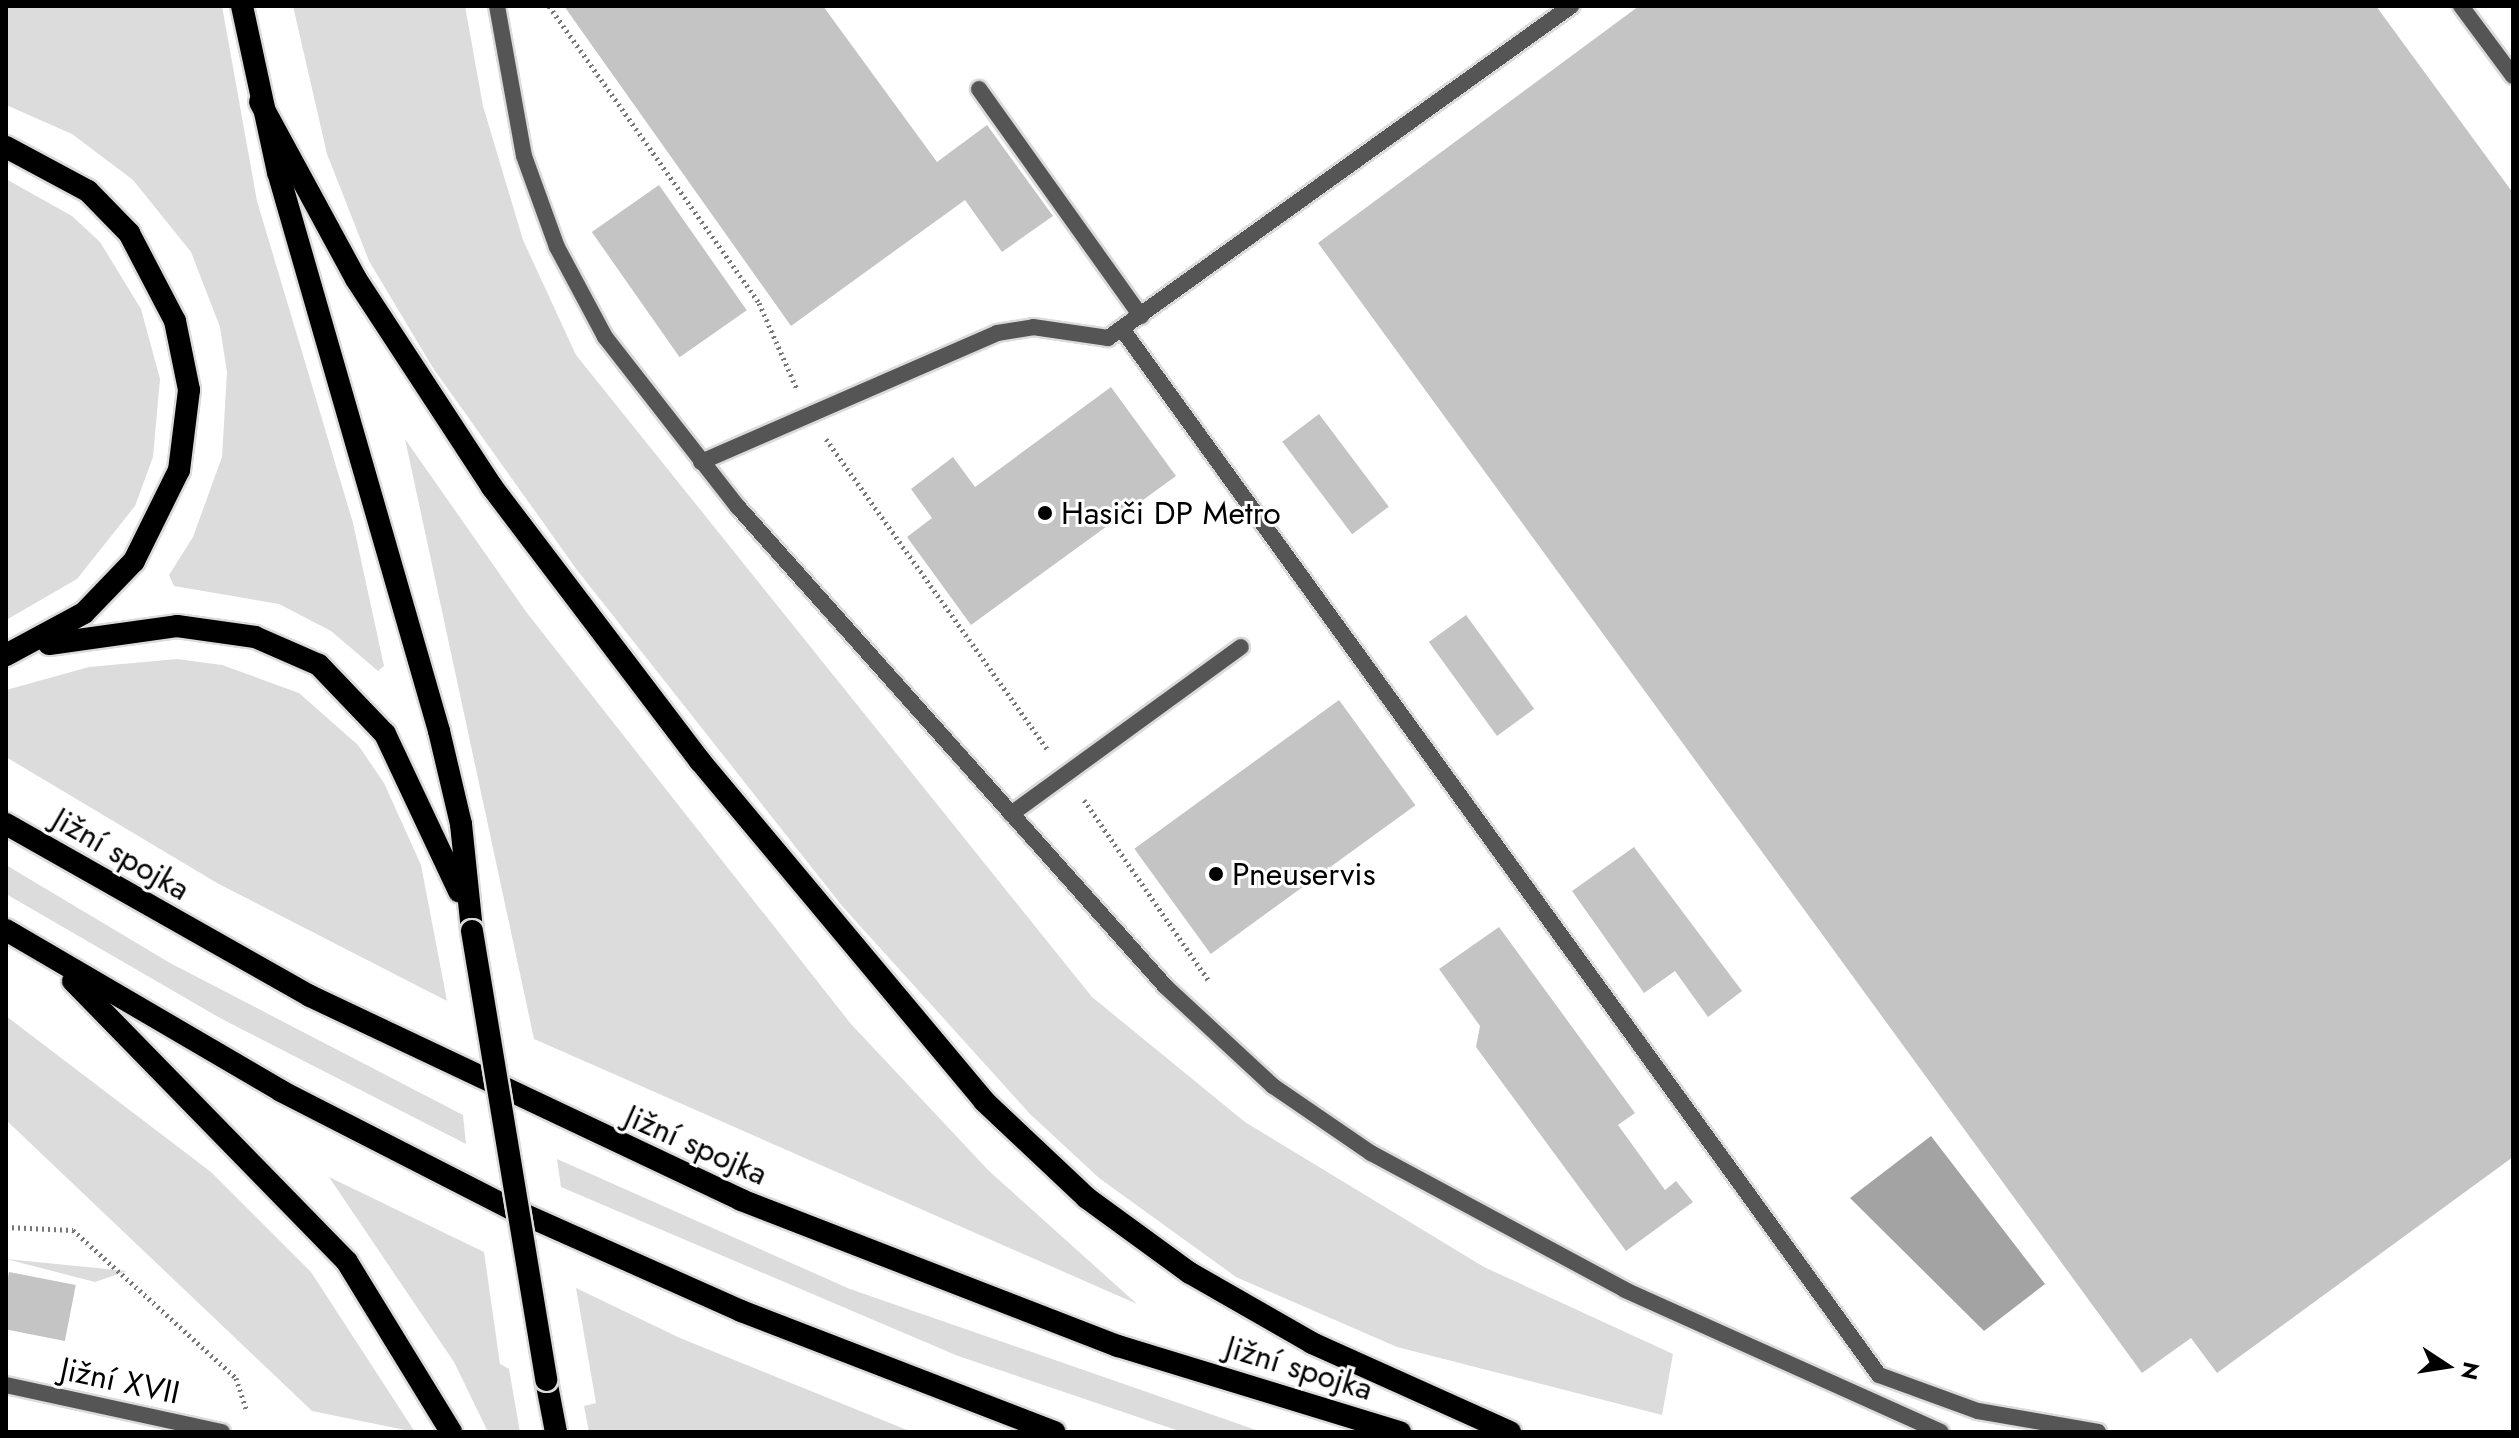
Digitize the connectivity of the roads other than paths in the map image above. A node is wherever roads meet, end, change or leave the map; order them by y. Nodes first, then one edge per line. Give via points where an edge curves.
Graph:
1 (242, 6) edge
2 (497, 6) edge
3 (1571, 6) edge
4 (2461, 6) edge
5 (2513, 76) edge
6 (979, 89) dead end
7 (260, 102) junction
8 (6, 147) edge
9 (1141, 316) junction
10 (1122, 329) junction
11 (701, 462) junction
12 (1241, 647) dead end
13 (13, 653) edge
14 (1011, 814) junction
15 (6, 824) edge
16 (6, 930) edge
17 (472, 931) junction
18 (50, 957) junction
19 (6, 1385) edge
20 (222, 1432) edge
21 (451, 1432) edge
22 (556, 1432) edge
23 (1054, 1432) edge
24 (1400, 1432) edge
25 (1510, 1432) edge
26 (1941, 1432) edge
27 (2098, 1432) edge

1 - 7 highway
2 - 11 street via 524,156 557,247 605,337
3 - 9 street
4 - 5 street
6 - 9 street
7 - 17 highway via 439,731 461,824
7 - 25 highway via 356,279 492,487 709,773 984,1101 1087,1198 1190,1273 1312,1343
8 - 13 highway via 88,191 129,233 175,321 189,390 179,470 134,561 84,613
9 - 10 street
10 - 11 street via 1108,338 1033,327 997,333
10 - 27 street via 1879,1375 1978,1411
11 - 14 street
12 - 14 street
13 - 17 highway via 102,631 177,626 255,637 319,665 357,698 406,767
14 - 26 street via 1165,986 1273,1086 1371,1153 1625,1290
15 - 24 highway, Jižní spojka via 310,996 741,1200 1118,1346
16 - 18 highway
17 - 22 highway, bridge
18 - 21 highway via 347,1262
18 - 23 highway via 281,1091 512,1209 741,1311
19 - 20 street, Jižní XVII

